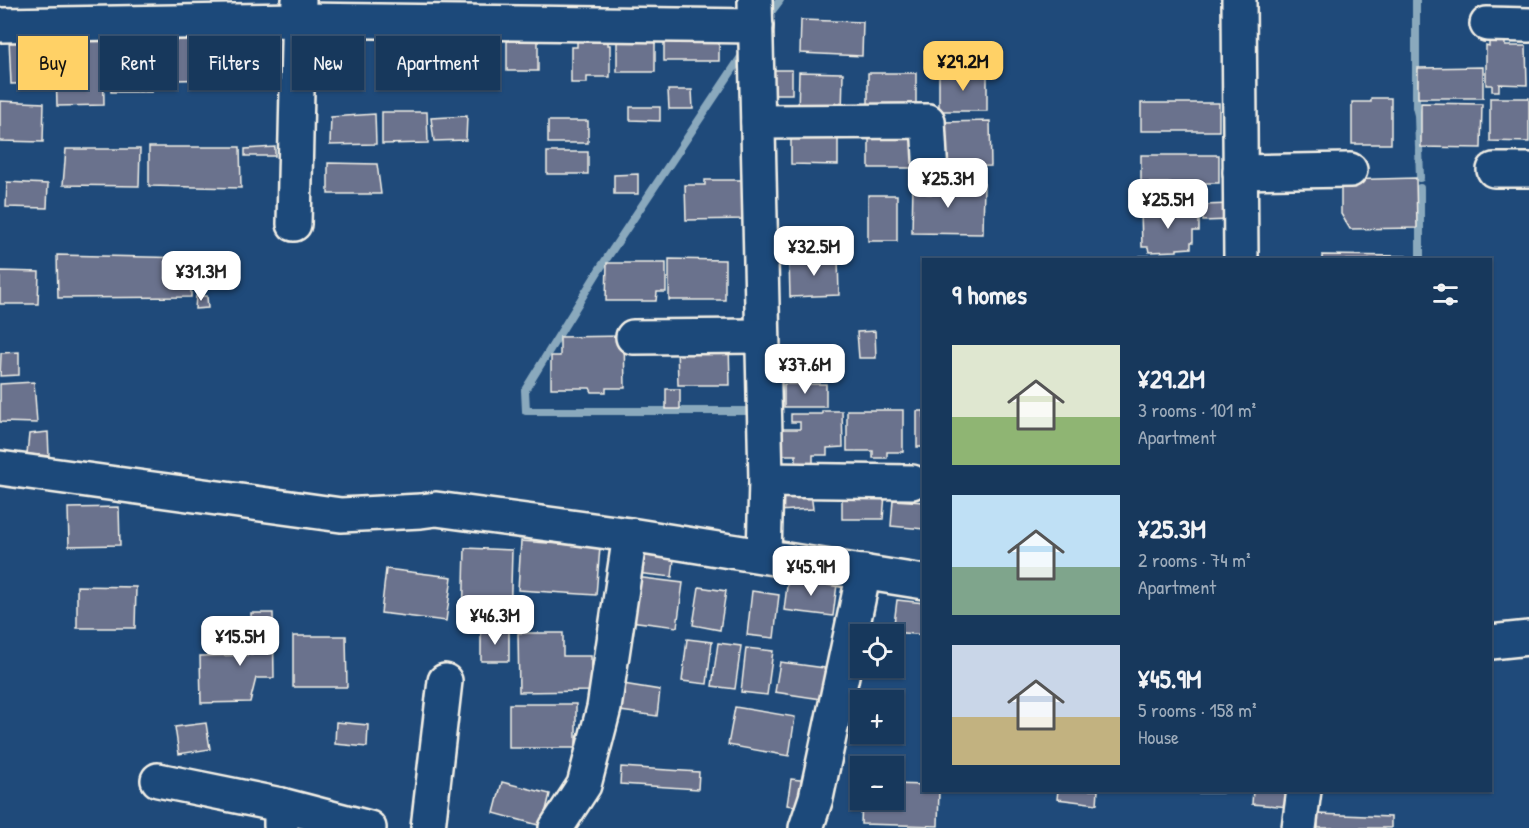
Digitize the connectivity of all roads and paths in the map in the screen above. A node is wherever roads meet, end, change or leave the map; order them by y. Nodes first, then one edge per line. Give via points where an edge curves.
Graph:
1 (1239, 0) edge
2 (299, 10) edge
3 (756, 13) edge
4 (1487, 24) dead end
5 (0, 25) edge
6 (1529, 25) edge
7 (758, 122) junction
8 (1350, 170) dead end
9 (1494, 170) dead end
10 (1529, 170) edge
11 (1240, 172) junction
12 (931, 176) dead end
13 (294, 224) dead end
14 (1241, 258) edge
15 (762, 336) junction
16 (633, 337) dead end
17 (0, 468) edge
18 (766, 480) junction
19 (912, 482) dead end
20 (630, 535) junction
21 (764, 556) junction
22 (864, 572) junction
23 (922, 582) edge
24 (1529, 638) edge
25 (1492, 642) edge
26 (445, 681) dead end
27 (158, 780) dead end
28 (1304, 792) edge
29 (281, 817) edge
30 (369, 828) edge
31 (428, 828) edge
32 (556, 828) edge
33 (806, 828) edge
34 (1299, 828) edge

1 - 11 street
2 - 3 street
2 - 5 street
2 - 13 street
3 - 7 street
4 - 6 street
7 - 12 street via 928,122
7 - 15 street
8 - 11 street
9 - 10 street
11 - 14 street
15 - 16 street
15 - 18 street
17 - 20 street via 341,515 436,509
18 - 19 street
18 - 21 street
20 - 21 street
20 - 32 street via 604,708 584,785
21 - 22 street
22 - 23 street
22 - 33 street via 816,798
24 - 25 street
26 - 31 street
27 - 29 street
28 - 34 street
29 - 30 street

